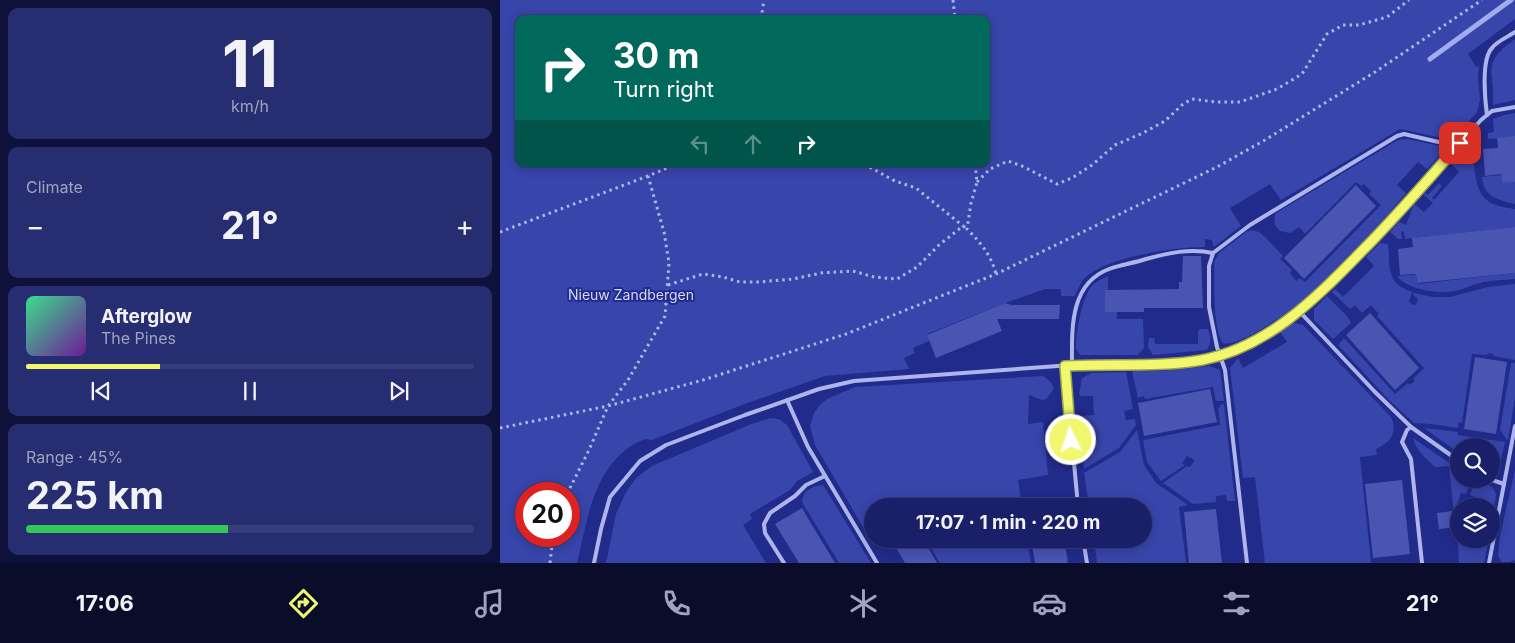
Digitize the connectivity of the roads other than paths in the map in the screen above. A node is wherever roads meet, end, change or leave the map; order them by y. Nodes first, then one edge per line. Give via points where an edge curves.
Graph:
1 (1515, 32) edge
2 (1515, 107) edge
3 (1487, 116) junction
4 (1452, 152) junction
5 (1213, 253) junction
6 (1299, 311) junction
7 (1220, 356) junction
8 (1072, 365) junction
9 (1065, 366) junction
10 (787, 400) junction
11 (1515, 426) edge
12 (1410, 427) junction
13 (1450, 455) edge
14 (825, 476) junction
15 (1500, 483) edge
16 (1504, 484) junction
17 (1077, 498) edge
18 (1084, 548) edge
19 (594, 563) edge
20 (784, 563) edge
21 (877, 563) edge
22 (1087, 563) edge
23 (1248, 563) edge
24 (1422, 563) edge
25 (1489, 563) edge

1 - 3 lane via 1491,48 1485,81
2 - 3 lane via 1492,111
3 - 4 lane
4 - 5 lane via 1443,143 1404,134 1397,136 1250,225
4 - 6 lane via 1382,231
5 - 7 lane via 1209,266 1209,307
5 - 8 lane via 1175,252 1108,269 1098,275 1087,284 1074,310
6 - 7 lane via 1247,345
6 - 12 lane
7 - 8 lane via 1173,363
7 - 23 lane
8 - 9 lane
9 - 10 lane via 854,381
9 - 17 lane
10 - 14 lane
10 - 19 lane via 666,445 640,461 610,497
11 - 16 lane
12 - 13 lane
12 - 24 lane via 1402,442 1411,459
14 - 20 lane via 806,485 766,518 764,529
14 - 21 lane
15 - 16 lane
16 - 25 lane
18 - 22 lane

